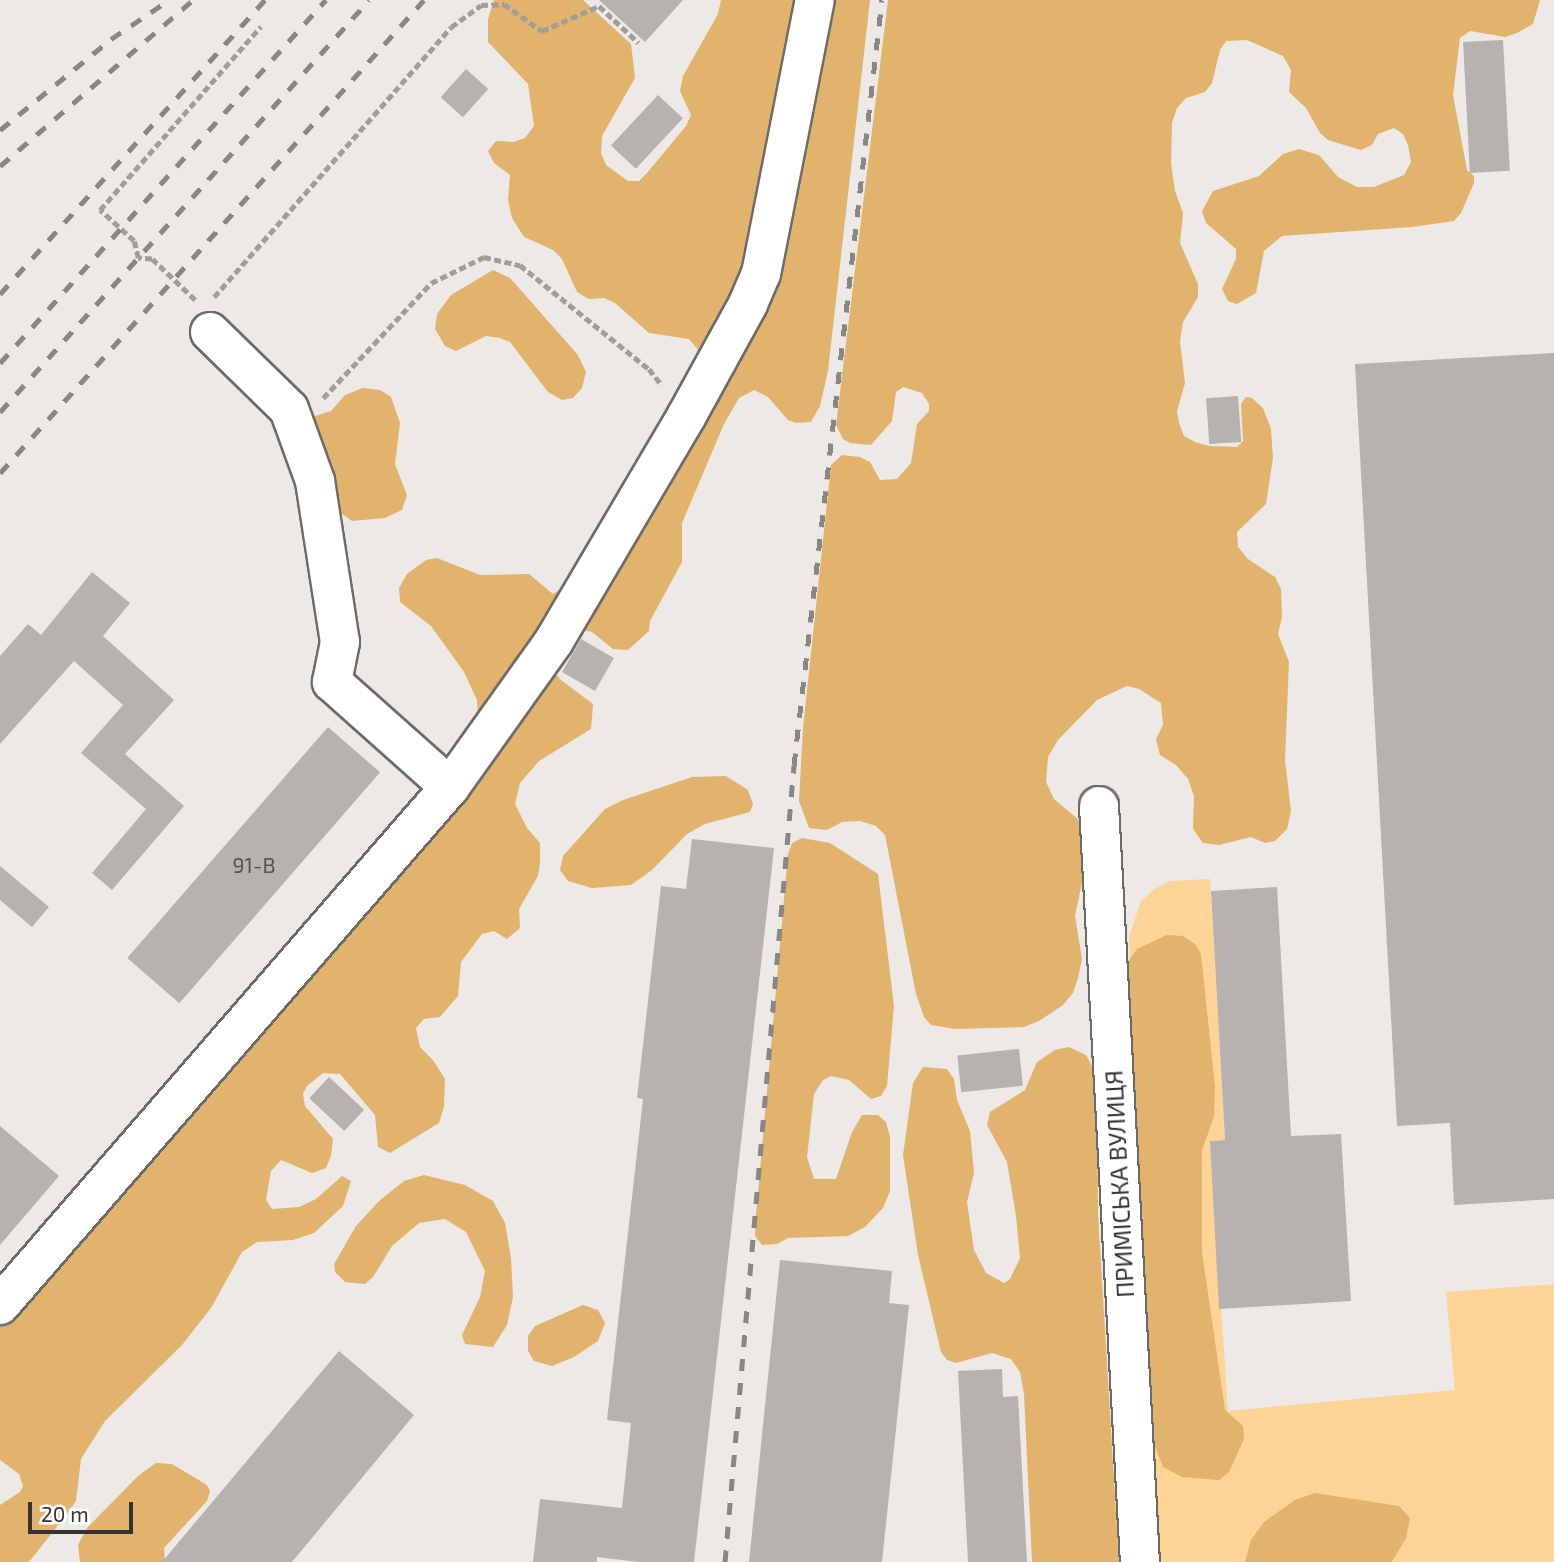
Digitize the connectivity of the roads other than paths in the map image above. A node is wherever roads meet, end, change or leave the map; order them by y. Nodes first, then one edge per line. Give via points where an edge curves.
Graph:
1 (815, 0) edge
2 (212, 315) road end
3 (450, 787) junction
4 (1100, 806) dead end
5 (0, 1305) edge
6 (1140, 1562) edge

1 - 3 street via 761,274 748,304 554,641
2 - 3 street via 289,409 315,481 340,642 332,682
3 - 5 street
4 - 6 street, ПРИМІСЬКА ВУЛИЦЯ

